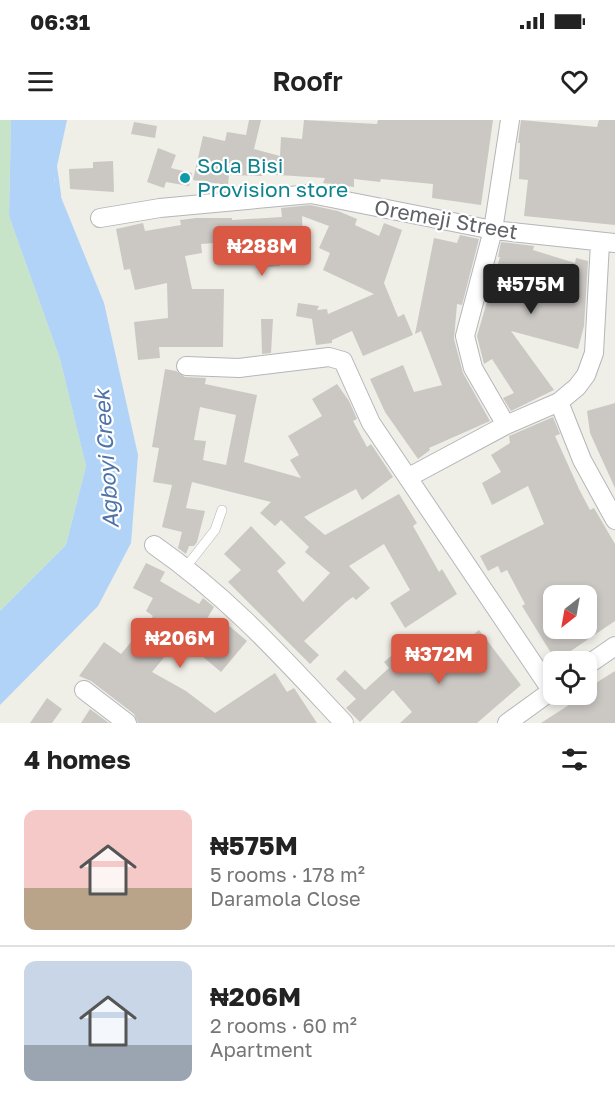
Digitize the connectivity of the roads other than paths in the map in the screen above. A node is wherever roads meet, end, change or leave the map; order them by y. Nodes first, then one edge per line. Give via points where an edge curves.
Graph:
1 (510, 120) edge
2 (100, 218) dead end
3 (493, 230) junction
4 (608, 243) edge
5 (186, 366) dead end
6 (559, 402) junction
7 (506, 425) junction
8 (409, 477) junction
9 (222, 510) dead end
10 (615, 520) edge
11 (154, 545) dead end
12 (186, 567) junction
13 (615, 646) edge
14 (597, 658) edge
15 (543, 675) edge
16 (84, 690) dead end
17 (543, 698) edge
18 (511, 722) edge
19 (127, 723) edge
20 (344, 723) edge

1 - 3 street
2 - 3 street, Oremeji Street via 170,207 311,195
3 - 4 street, Oremeji Street
3 - 7 street via 465,336 473,368
4 - 6 street via 594,353 586,375
5 - 8 street via 239,368 337,357 347,368 371,423
6 - 7 street
6 - 10 street via 582,460
7 - 8 street
8 - 15 street
9 - 12 lane via 215,530
11 - 12 street
12 - 20 street via 235,608
13 - 14 street
16 - 19 street
17 - 18 street

